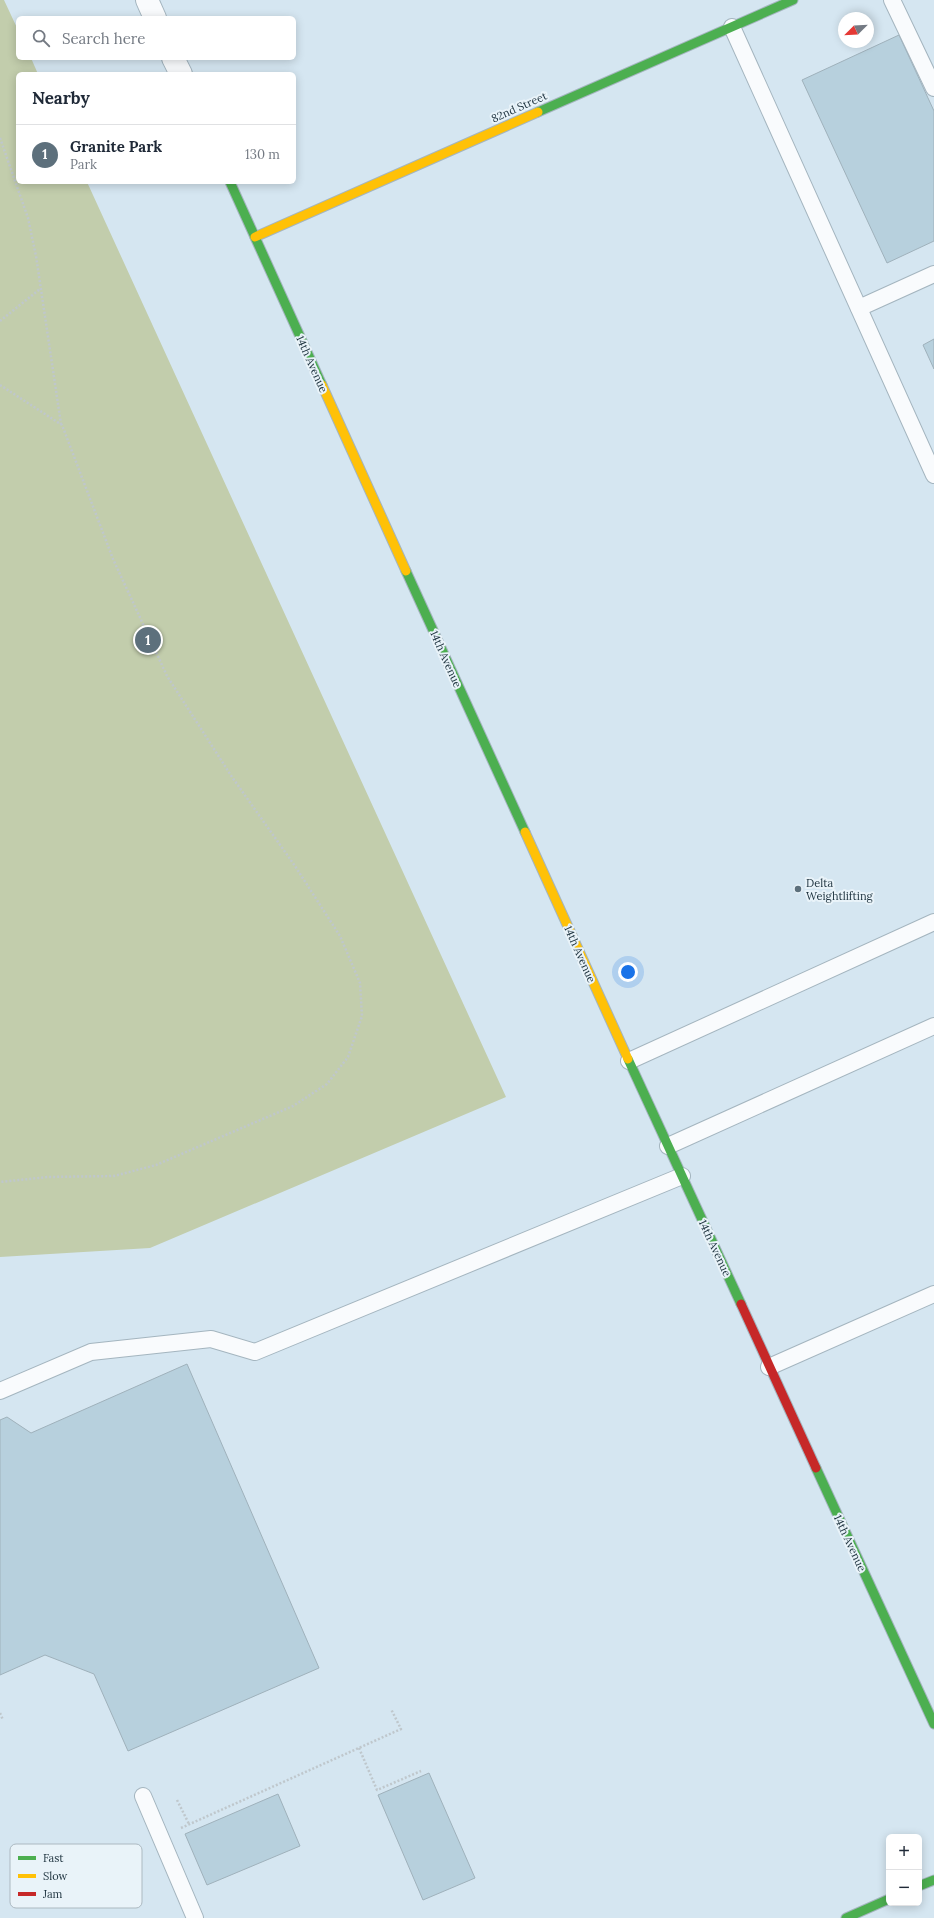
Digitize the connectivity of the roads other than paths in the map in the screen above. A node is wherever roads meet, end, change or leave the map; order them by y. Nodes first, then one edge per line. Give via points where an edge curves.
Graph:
1 (147, 0) edge
2 (793, 0) edge
3 (892, 0) edge
4 (154, 16) edge
5 (732, 27) junction
6 (174, 60) edge
7 (180, 72) edge
8 (934, 88) edge
9 (231, 184) edge
10 (254, 237) junction
11 (934, 274) edge
12 (859, 308) junction
13 (934, 475) edge
14 (934, 922) edge
15 (934, 1026) edge
16 (629, 1061) junction
17 (668, 1146) junction
18 (682, 1176) junction
19 (934, 1294) edge
20 (769, 1367) junction
21 (0, 1391) edge
22 (934, 1724) edge
23 (143, 1796) dead end
24 (934, 1880) edge
25 (922, 1885) edge
26 (886, 1900) edge
27 (194, 1918) edge
28 (846, 1918) edge

1 - 4 street
2 - 5 street, 82nd Street
3 - 8 lane
5 - 10 street, 82nd Street
5 - 12 lane
6 - 7 street
9 - 10 street, 14th Avenue
10 - 16 street, 14th Avenue
11 - 12 lane
12 - 13 lane
14 - 16 lane
15 - 17 lane
16 - 17 street, 14th Avenue
17 - 18 street, 14th Avenue
18 - 20 street, 14th Avenue
18 - 21 lane via 255,1352 211,1339 90,1352
19 - 20 lane
20 - 22 street, 14th Avenue
23 - 27 lane
24 - 25 street
26 - 28 street

